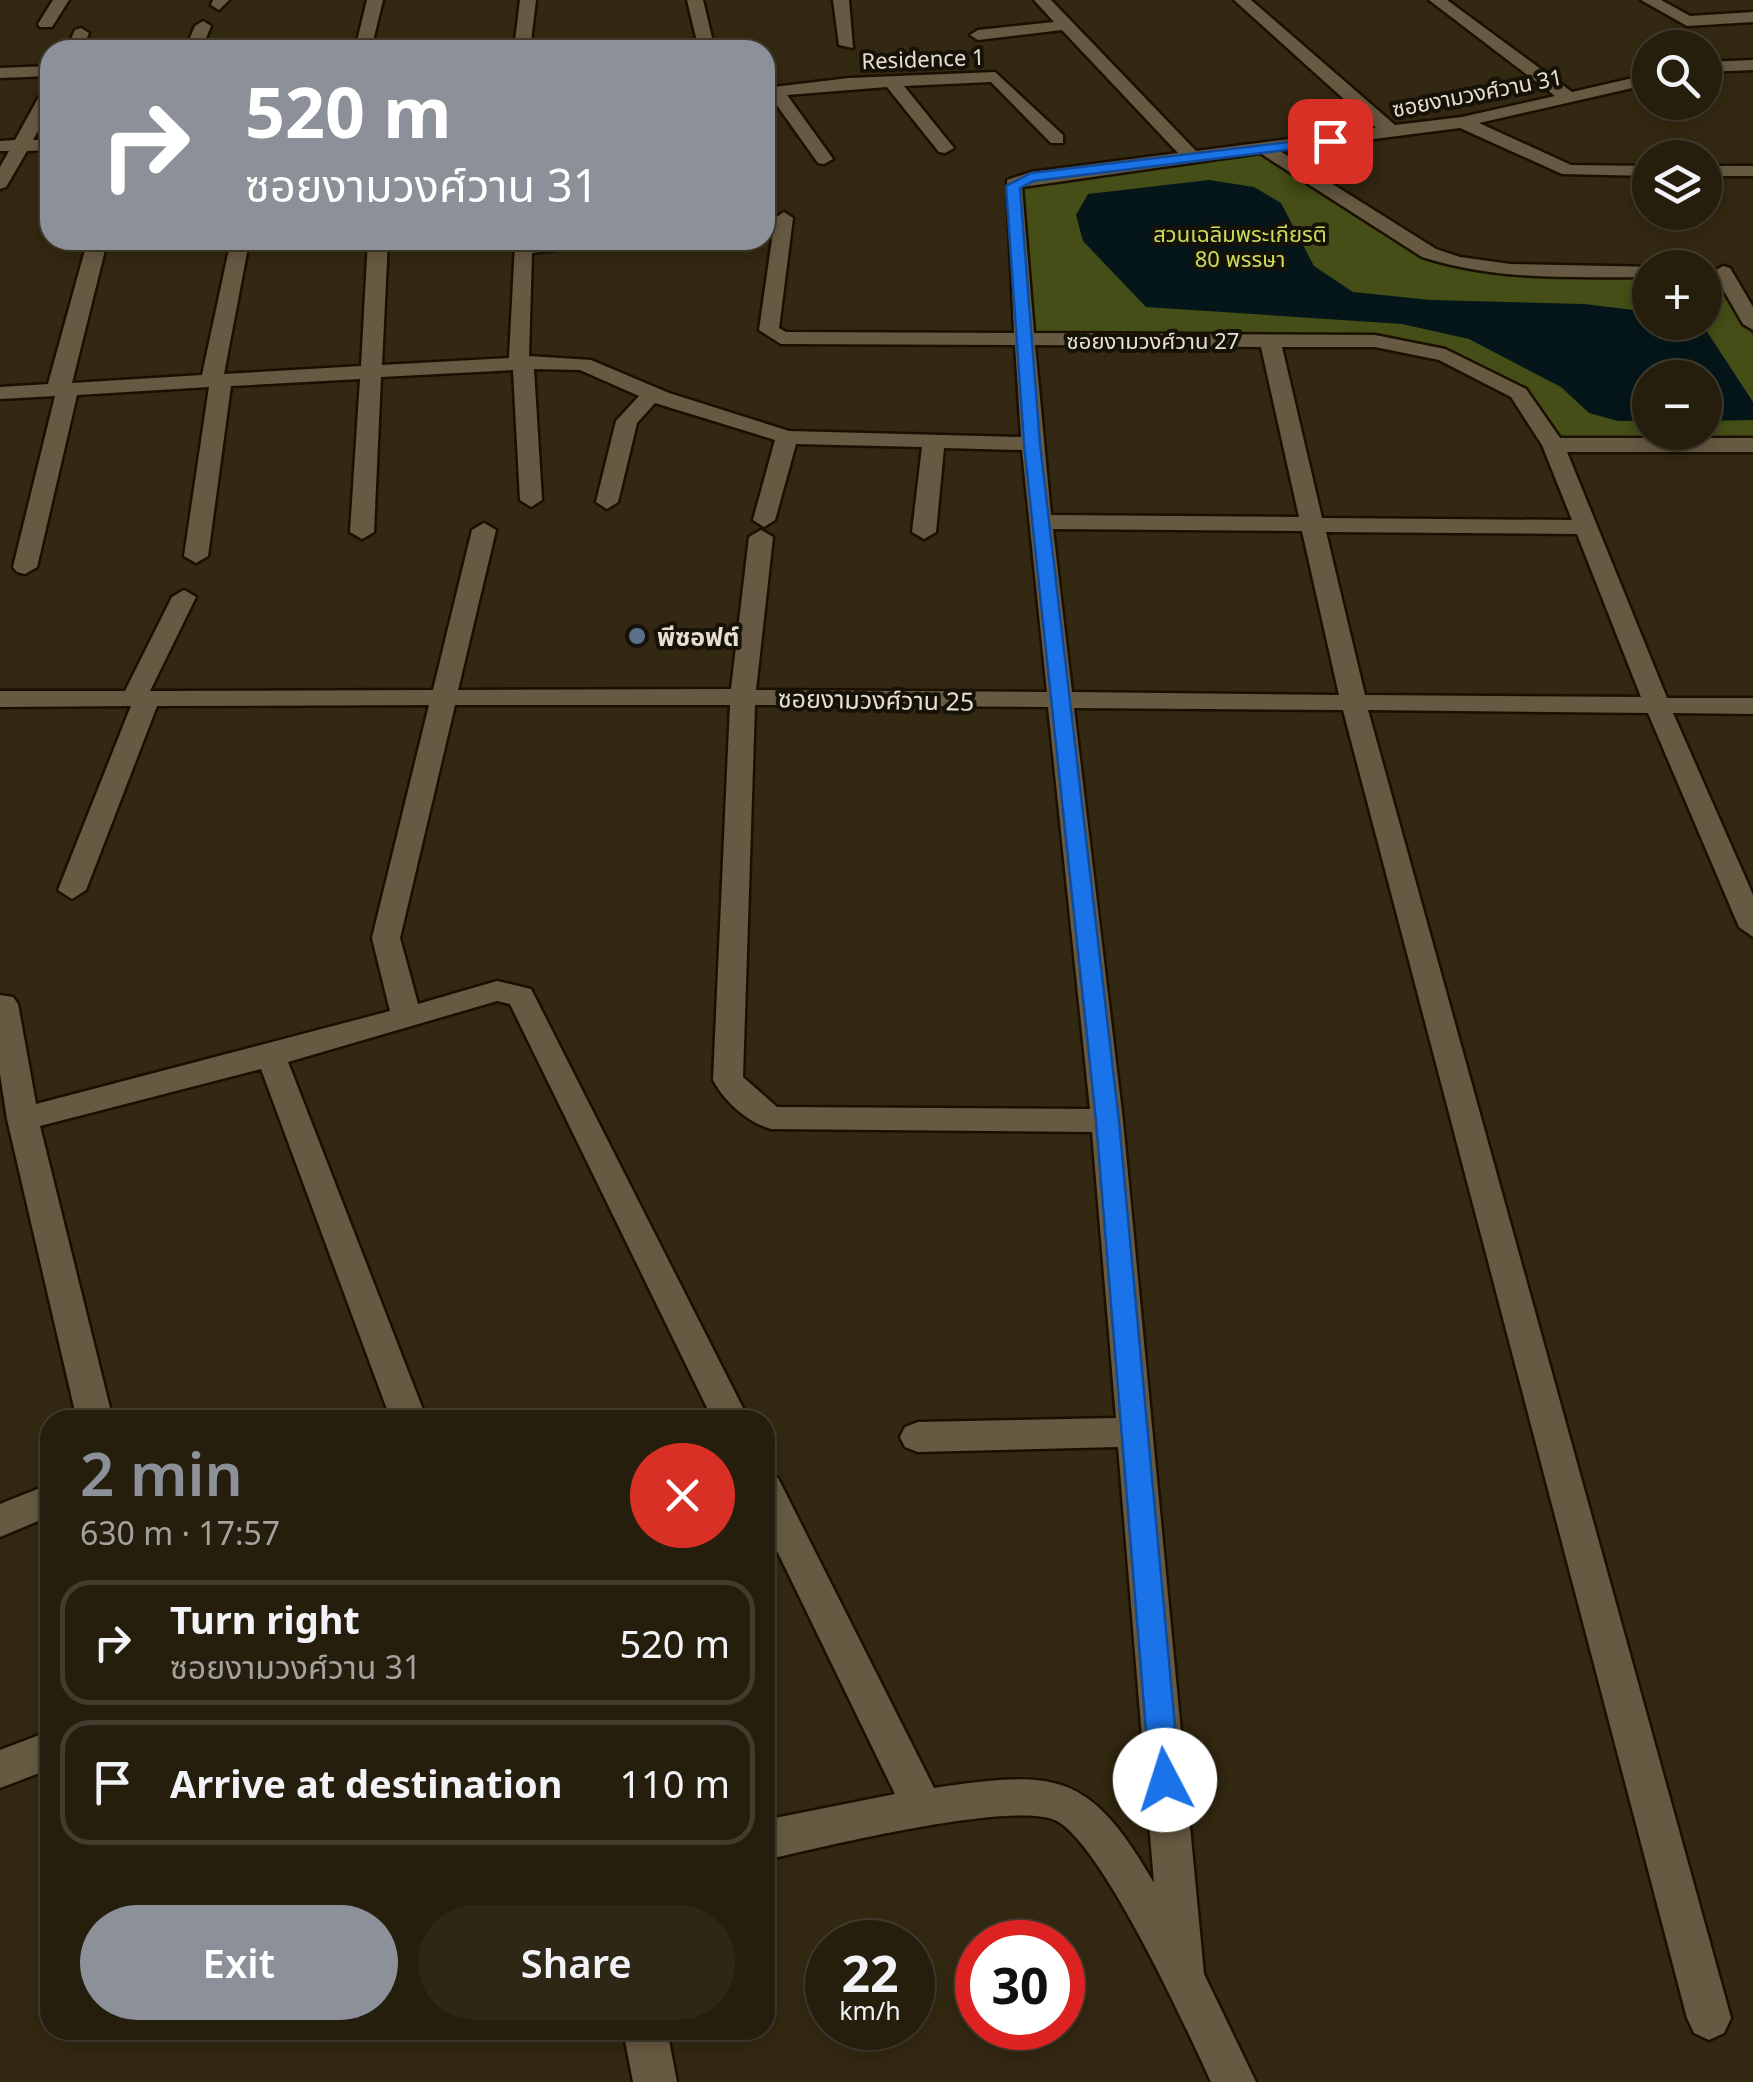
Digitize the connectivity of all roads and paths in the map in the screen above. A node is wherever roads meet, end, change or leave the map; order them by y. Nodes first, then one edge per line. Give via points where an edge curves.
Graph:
1 (61, 0) edge
2 (375, 0) edge
3 (528, 0) edge
4 (695, 0) edge
5 (841, 0) edge
6 (1042, 0) edge
7 (1242, 0) edge
8 (1437, 0) edge
9 (1649, 0) edge
10 (1737, 0) edge
11 (1753, 15) edge
12 (46, 24) dead end
13 (1066, 25) junction
14 (202, 26) dead end
15 (82, 33) dead end
16 (978, 34) dead end
17 (79, 40) edge
18 (196, 40) edge
19 (364, 40) edge
20 (524, 40) edge
21 (705, 40) edge
22 (847, 45) dead end
23 (1753, 65) edge
24 (1722, 66) edge
25 (40, 71) edge
26 (0, 73) edge
27 (891, 81) junction
28 (1632, 83) edge
29 (775, 92) edge
30 (1568, 97) junction
31 (775, 98) edge
32 (40, 106) edge
33 (1462, 122) junction
34 (1393, 132) junction
35 (1057, 139) dead end
36 (40, 145) edge
37 (9, 146) edge
38 (944, 148) dead end
39 (1267, 150) junction
40 (1193, 158) junction
41 (824, 159) dead end
42 (1722, 170) edge
43 (1753, 170) edge
44 (1632, 171) edge
45 (0, 182) edge
46 (784, 218) dead end
47 (95, 250) dead end
48 (238, 250) edge
49 (377, 250) edge
50 (522, 250) edge
51 (1632, 271) edge
52 (1722, 272) edge
53 (1753, 272) edge
54 (1722, 283) edge
55 (1753, 324) edge
56 (1026, 339) junction
57 (1270, 341) junction
58 (521, 360) junction
59 (370, 370) junction
60 (216, 380) junction
61 (63, 389) junction
62 (0, 393) edge
63 (652, 394) junction
64 (787, 437) junction
65 (934, 441) junction
66 (1032, 444) junction
67 (1553, 445) junction
68 (1753, 445) edge
69 (531, 500) dead end
70 (608, 502) dead end
71 (1042, 522) junction
72 (1314, 525) junction
73 (1585, 527) junction
74 (484, 530) dead end
75 (362, 532) dead end
76 (924, 532) dead end
77 (196, 556) dead end
78 (25, 567) dead end
79 (184, 598) dead end
80 (743, 696) junction
81 (140, 698) junction
82 (0, 699) edge
83 (442, 700) junction
84 (1063, 703) junction
85 (1354, 704) junction
86 (1657, 706) junction
87 (1753, 706) edge
88 (72, 890) dead end
89 (1753, 927) edge
90 (3, 1004) dead end
91 (406, 1016) junction
92 (271, 1056) junction
93 (23, 1118) junction
94 (1108, 1121) junction
95 (93, 1410) edge
96 (405, 1410) edge
97 (726, 1410) edge
98 (1133, 1432) junction
99 (918, 1436) dead end
100 (40, 1503) edge
101 (775, 1509) edge
102 (0, 1521) edge
103 (40, 1754) edge
104 (0, 1769) edge
105 (923, 1808) junction
106 (775, 1838) edge
107 (1183, 1973) junction
108 (1709, 2018) dead end
109 (647, 2040) edge
110 (654, 2082) edge
111 (1234, 2082) edge

1 - 12 street
2 - 19 street
3 - 20 street
4 - 21 street
5 - 22 street
6 - 13 street
7 - 34 street
8 - 30 street
9 - 11 street via 1687,21
10 - 11 street
13 - 16 street
13 - 40 street
14 - 18 street
15 - 17 street
23 - 24 street
25 - 26 street
27 - 29 street, Residence 1
27 - 35 street, Residence 1 via 995,77
27 - 38 street
28 - 30 street, ซอยงามวงศ์วาน 31
30 - 33 street, ซอยงามวงศ์วาน 31
31 - 41 street
32 - 37 street
33 - 34 street, ซอยงามวงศ์วาน 31
33 - 44 street via 1568,170
34 - 39 street, ซอยงามวงศ์วาน 31
36 - 37 street
37 - 45 street
39 - 40 street, ซอยงามวงศ์วาน 31
39 - 51 street via 1457,264
40 - 56 street, ซอยงามวงศ์วาน 31 via 1015,182
42 - 43 street
46 - 56 street, ซอยงามวงศ์วาน 27 via 769,330 781,338
47 - 61 street
48 - 60 street
49 - 59 street
50 - 58 street
52 - 53 street
54 - 55 street
56 - 57 street, ซอยงามวงศ์วาน 27
56 - 66 street
57 - 67 street, ซอยงามวงศ์วาน 27 via 1375,341 1445,356 1519,393
57 - 72 street
58 - 59 street
58 - 63 street via 584,364
58 - 69 street
59 - 60 street
59 - 75 street
60 - 61 street
60 - 77 street
61 - 62 street
61 - 78 street
63 - 64 street
63 - 70 street via 627,421
64 - 65 street
64 - 80 street via 763,529
65 - 66 street
65 - 76 street
66 - 71 street
67 - 68 street
67 - 73 street, ซอยงามวงศ์วาน 27
71 - 72 street
71 - 84 street
72 - 73 street
72 - 85 street
73 - 86 street, ซอยงามวงศ์วาน 27
74 - 83 street
79 - 81 street
80 - 83 street, ซอยงามวงศ์วาน 25
80 - 84 street, ซอยงามวงศ์วาน 25
80 - 94 street via 728,1080 771,1118
81 - 82 street, ซอยงามวงศ์วาน 25
81 - 83 street, ซอยงามวงศ์วาน 25
81 - 88 street
83 - 91 street via 386,938
84 - 85 street, ซอยงามวงศ์วาน 25
84 - 94 street
85 - 86 street, ซอยงามวงศ์วาน 25
85 - 108 street
86 - 87 street, ซอยงามวงศ์วาน 25
86 - 89 street, ซอยงามวงศ์วาน 27
90 - 93 street
91 - 92 street
91 - 97 street via 497,991 520,996
92 - 93 street
92 - 96 street
93 - 95 street
94 - 98 street
98 - 99 street
98 - 107 street
100 - 102 street
101 - 105 street
103 - 104 street
105 - 106 street
105 - 107 street via 1034,1798 1066,1803 1092,1824
107 - 111 street
109 - 110 street

